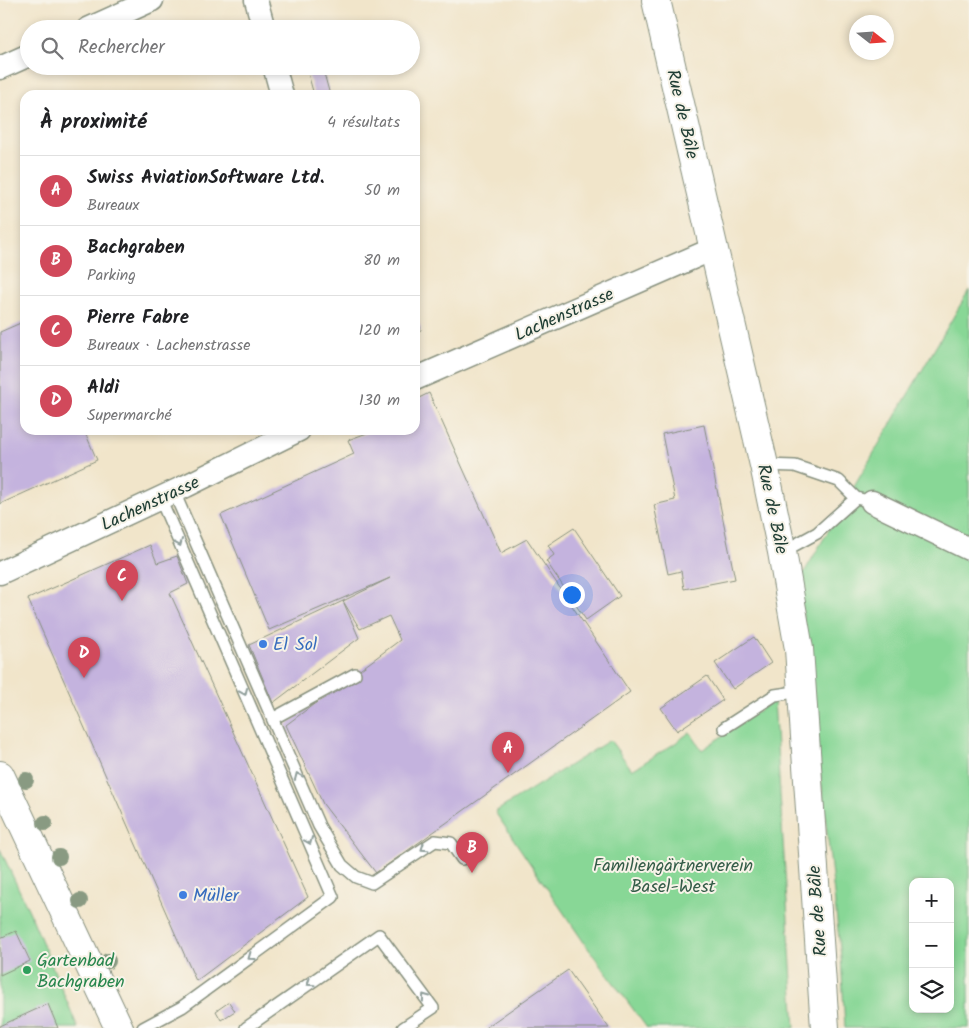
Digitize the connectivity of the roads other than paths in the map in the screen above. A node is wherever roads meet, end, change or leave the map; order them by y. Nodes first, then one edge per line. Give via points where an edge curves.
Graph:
1 (152, 0) edge
2 (256, 0) edge
3 (656, 0) edge
4 (108, 20) edge
5 (262, 20) edge
6 (20, 60) edge
7 (0, 68) edge
8 (276, 75) edge
9 (281, 90) edge
10 (713, 248) junction
11 (420, 377) edge
12 (289, 435) edge
13 (764, 465) junction
14 (167, 495) junction
15 (864, 500) junction
16 (969, 548) edge
17 (782, 552) junction
18 (0, 573) edge
19 (355, 674) dead end
20 (802, 691) junction
21 (274, 718) junction
22 (724, 728) dead end
23 (0, 774) edge
24 (462, 859) dead end
25 (119, 1028) edge
26 (143, 1028) edge
27 (246, 1028) edge
28 (403, 1028) edge
29 (826, 1028) edge

1 - 4 street
2 - 5 street
3 - 10 street, Rue de Bâle
6 - 7 street
8 - 9 street
10 - 11 street, Lachenstrasse
10 - 13 street, Rue de Bâle
12 - 14 street, Lachenstrasse
13 - 15 lane via 795,466 839,481
13 - 17 street, Rue de Bâle
14 - 18 street, Lachenstrasse
14 - 21 lane
14 -> 26 lane via 333,897 182,1007
15 - 16 street
15 - 17 lane via 817,533
17 - 20 street, Rue de Bâle via 799,649
19 - 21 lane
20 - 22 lane via 775,694
20 - 29 street, Rue de Bâle
24 -> 21 lane via 451,843 435,841 372,883 356,877 342,865 320,826
23 - 25 street
28 -> 27 lane via 433,1008 379,934

